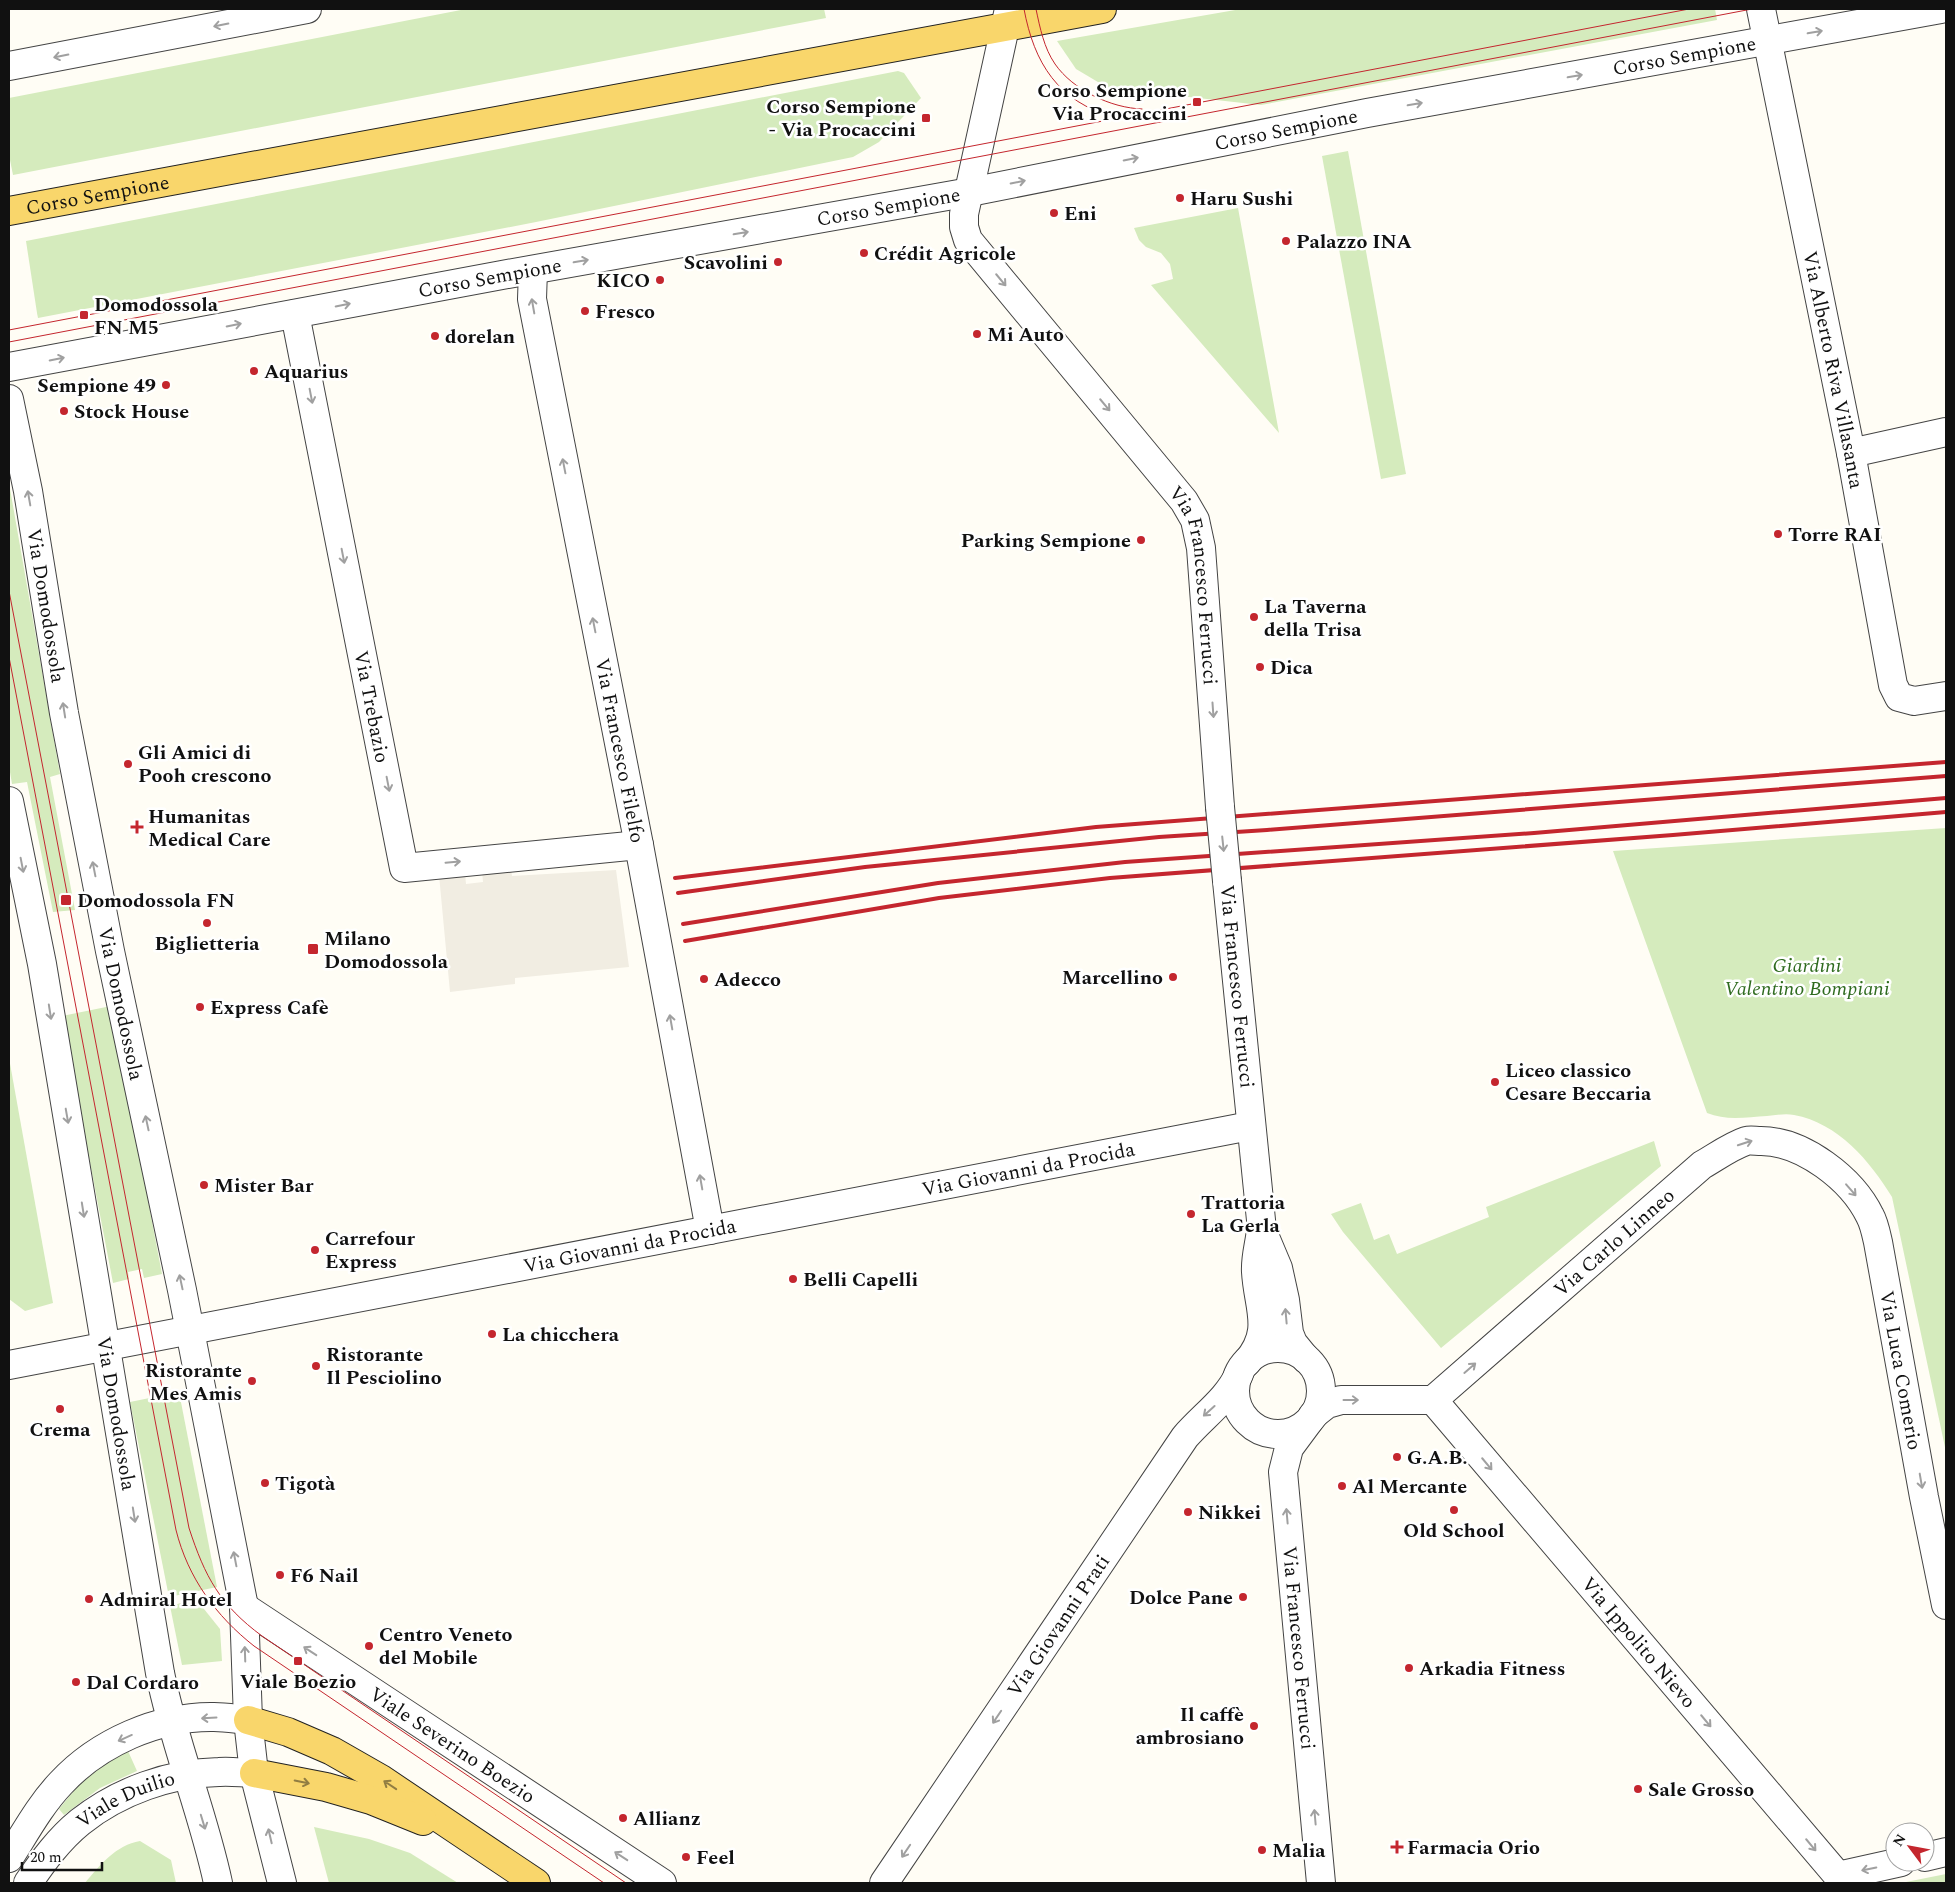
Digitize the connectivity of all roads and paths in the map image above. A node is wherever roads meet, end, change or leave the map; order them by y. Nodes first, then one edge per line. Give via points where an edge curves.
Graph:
1 (307, 9) edge
2 (1102, 9) edge
3 (1761, 9) edge
4 (1941, 9) edge
5 (268, 12) edge
6 (1007, 18) edge
7 (1767, 41) junction
8 (9, 66) edge
9 (970, 192) junction
10 (9, 211) edge
11 (533, 270) junction
12 (295, 314) junction
13 (9, 368) edge
14 (9, 398) edge
15 (1946, 432) edge
16 (1851, 452) junction
17 (1946, 696) edge
18 (9, 800) edge
19 (639, 845) junction
20 (1250, 1126) junction
21 (1815, 1157) joint
22 (1261, 1224) junction
23 (710, 1230) junction
24 (190, 1330) junction
25 (106, 1346) junction
26 (1306, 1359) junction
27 (9, 1365) edge
28 (1244, 1368) junction
29 (1433, 1400) junction
30 (1311, 1418) junction
31 (1946, 1605) edge
32 (244, 1607) junction
33 (248, 1720) junction
34 (170, 1721) junction
35 (254, 1773) junction
36 (189, 1775) junction
37 (474, 1842) junction
38 (9, 1858) edge
39 (1885, 1867) edge
40 (1841, 1880) edge
41 (28, 1883) edge
42 (218, 1883) edge
43 (282, 1883) edge
44 (536, 1883) edge
45 (662, 1883) edge
46 (884, 1883) edge
47 (1322, 1883) edge

1 - 5 street
2 - 6 main road, Corso Sempione
3 - 7 street, Corso Sempione
7 -> 4 street, Corso Sempione
5 -> 8 street
6 - 9 street, Via Francesco Ferrucci
6 - 10 main road, Corso Sempione
9 -> 7 street, Corso Sempione via 1368,113
7 - 16 street, Via Alberto Riva Villasanta
11 -> 9 street, Corso Sempione
9 -> 20 street, Via Francesco Ferrucci, bridge via 964,214 968,240 1184,501 1195,520 1202,548 1220,807
12 -> 11 street, Corso Sempione
19 -> 11 street, Via Francesco Filelfo via 532,299
13 -> 12 street, Corso Sempione
12 -> 19 street, Via Trebazio via 404,868
24 -> 14 street, Via Domodossola via 64,713
15 - 16 street
16 - 17 street, Via Alberto Riva Villasanta via 1893,685 1900,697 1914,701
18 -> 25 street, Via Domodossola via 42,964
23 -> 19 street, Via Francesco Filelfo
20 - 22 street, Via Francesco Ferrucci
20 - 23 street, Via Giovanni da Procida
29 -> 21 street, Via Carlo Linneo via 1702,1165 1747,1141 1770,1141 1792,1146
21 -> 31 street, Via Luca Comerio via 1854,1193 1870,1216 1878,1242
26 -> 22 street, Via Francesco Ferrucci via 1289,1333 1278,1268
22 - 28 street, Via Francesco Ferrucci via 1256,1271 1262,1336
23 - 24 street, Via Giovanni da Procida
24 - 25 street, Via Giovanni da Procida
32 -> 24 street, Via Domodossola
25 - 27 street, Via Giovanni da Procida
25 -> 34 street, Via Domodossola
26 - 28 street via 1287,1349 1272,1349 1259,1353
26 - 30 street, Via Francesco Ferrucci via 1315,1369 1320,1383 1320,1396
28 - 30 street, Via Francesco Ferrucci via 1236,1388 1237,1402 1252,1425 1264,1431 1284,1433 1298,1429
28 -> 46 street, Via Giovanni Prati via 1228,1393 1199,1420 1182,1442
30 -> 29 street, Via Francesco Ferrucci via 1327,1404 1341,1400
29 -> 40 street, Via Ippolito Nievo
47 -> 30 street, Via Francesco Ferrucci via 1283,1472 1289,1448
33 -> 32 street, Via Domodossola
45 -> 32 street, Viale Severino Boezio
33 -> 34 street via 213,1717
33 - 35 street, Via Domodossola
37 -> 33 main road via 382,1779 332,1751 288,1732
34 - 36 street, Via Domodossola
34 -> 38 street via 114,1743 82,1764 42,1807
35 - 36 street, Viale Duilio
35 -> 37 main road via 371,1800
43 -> 35 street, Via Domodossola
36 - 41 street, Viale Duilio via 146,1785 80,1822 55,1847
36 -> 42 street, Via Domodossola
37 - 44 main road
39 -> 40 street

